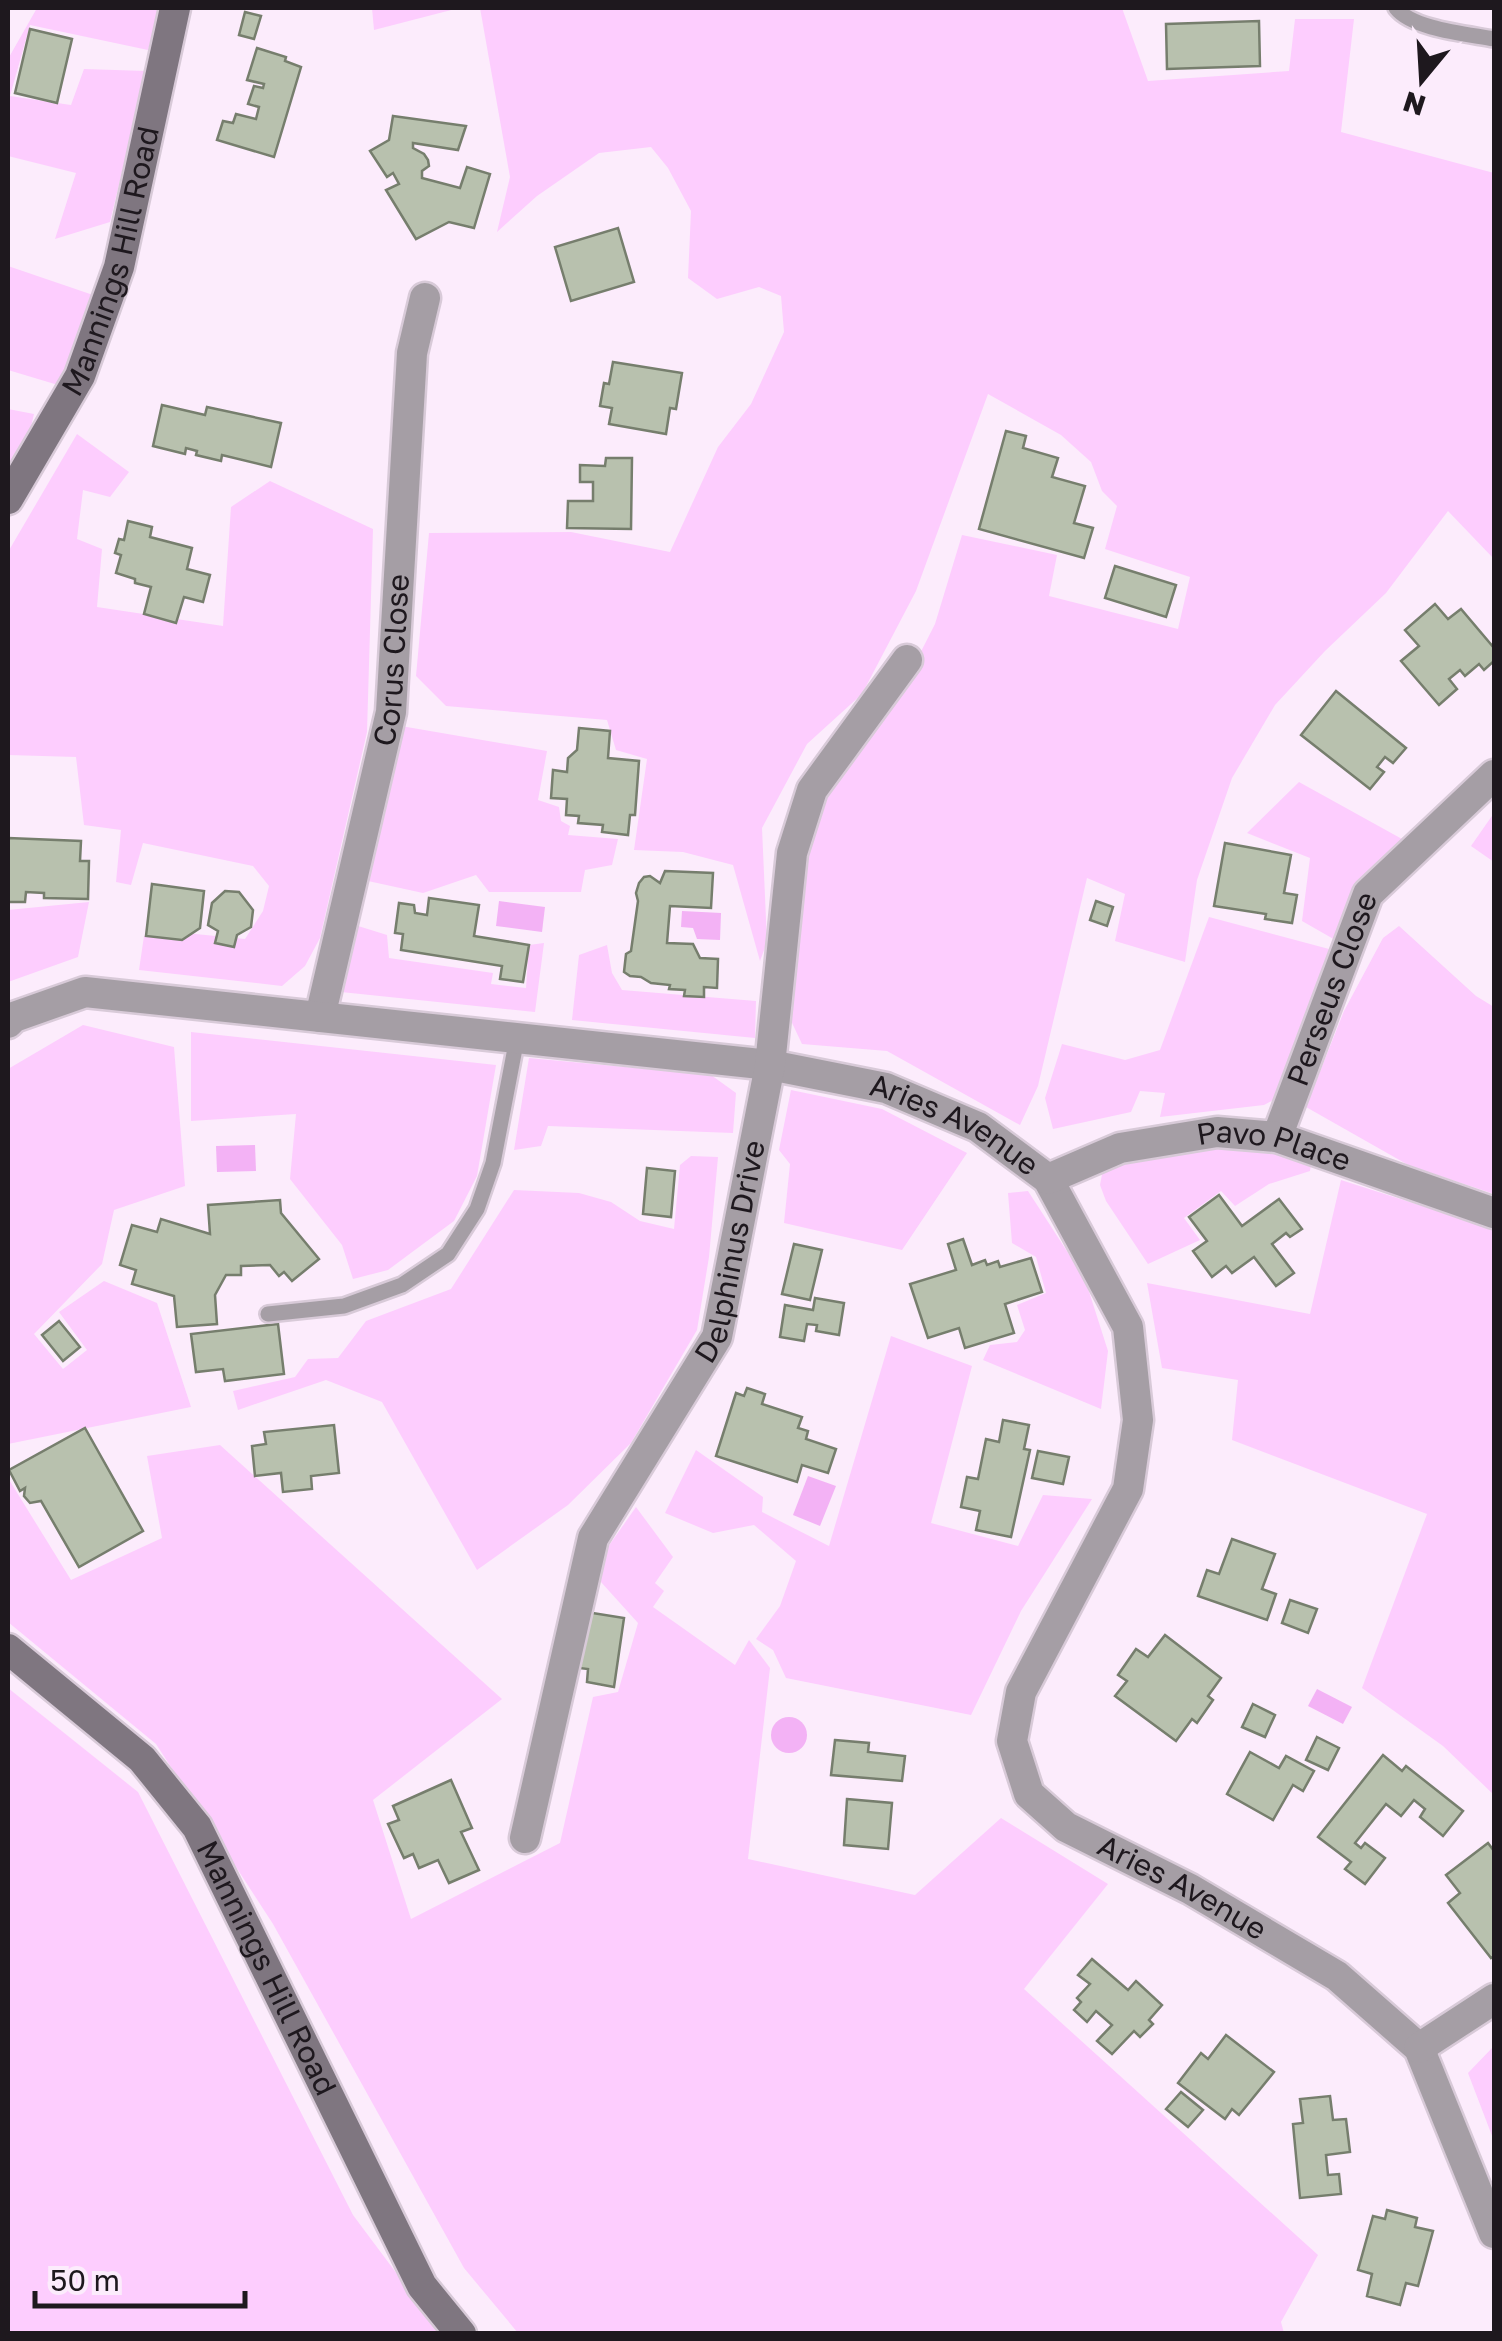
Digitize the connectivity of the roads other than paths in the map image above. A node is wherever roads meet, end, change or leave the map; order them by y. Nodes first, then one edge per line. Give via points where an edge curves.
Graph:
1 (175, 8) edge
2 (1396, 8) edge
3 (1494, 39) edge
4 (425, 298) dead end
5 (8, 499) edge
6 (907, 660) dead end
7 (1494, 775) edge
8 (320, 1017) junction
9 (8, 1023) edge
10 (517, 1038) junction
11 (770, 1065) junction
12 (1277, 1137) junction
13 (1048, 1178) junction
14 (1494, 1213) edge
15 (268, 1314) dead end
16 (8, 1649) edge
17 (525, 1838) dead end
18 (1494, 1998) edge
19 (1419, 2048) junction
20 (1494, 2233) edge
21 (460, 2334) edge

1 - 5 main road, Mannings Hill Road via 119,267 80,376
2 - 3 lane via 1426,25
4 - 8 street, Corus Close via 412,353 391,712
6 - 11 street, Delphinus Drive via 812,790 792,853
7 - 12 street, Perseus Close via 1368,894
8 - 9 street, Aries Avenue via 84,992
8 - 10 street, Aries Avenue
10 - 11 street, Aries Avenue
10 - 15 lane via 493,1163 477,1208 448,1254 402,1285 344,1306
11 - 13 street, Aries Avenue via 886,1088 978,1127
11 - 17 street, Delphinus Drive via 717,1336 593,1538
12 - 13 street, Pavo Place via 1217,1132 1120,1148
12 - 14 street, Pavo Place
13 - 19 street, Aries Avenue via 1128,1326 1138,1420 1128,1489 1021,1692 1012,1741 1030,1794 1066,1827 1336,1976
16 - 21 main road, Mannings Hill Road via 142,1758 197,1827 422,2286
18 - 19 street
19 - 20 street, Aries Avenue

